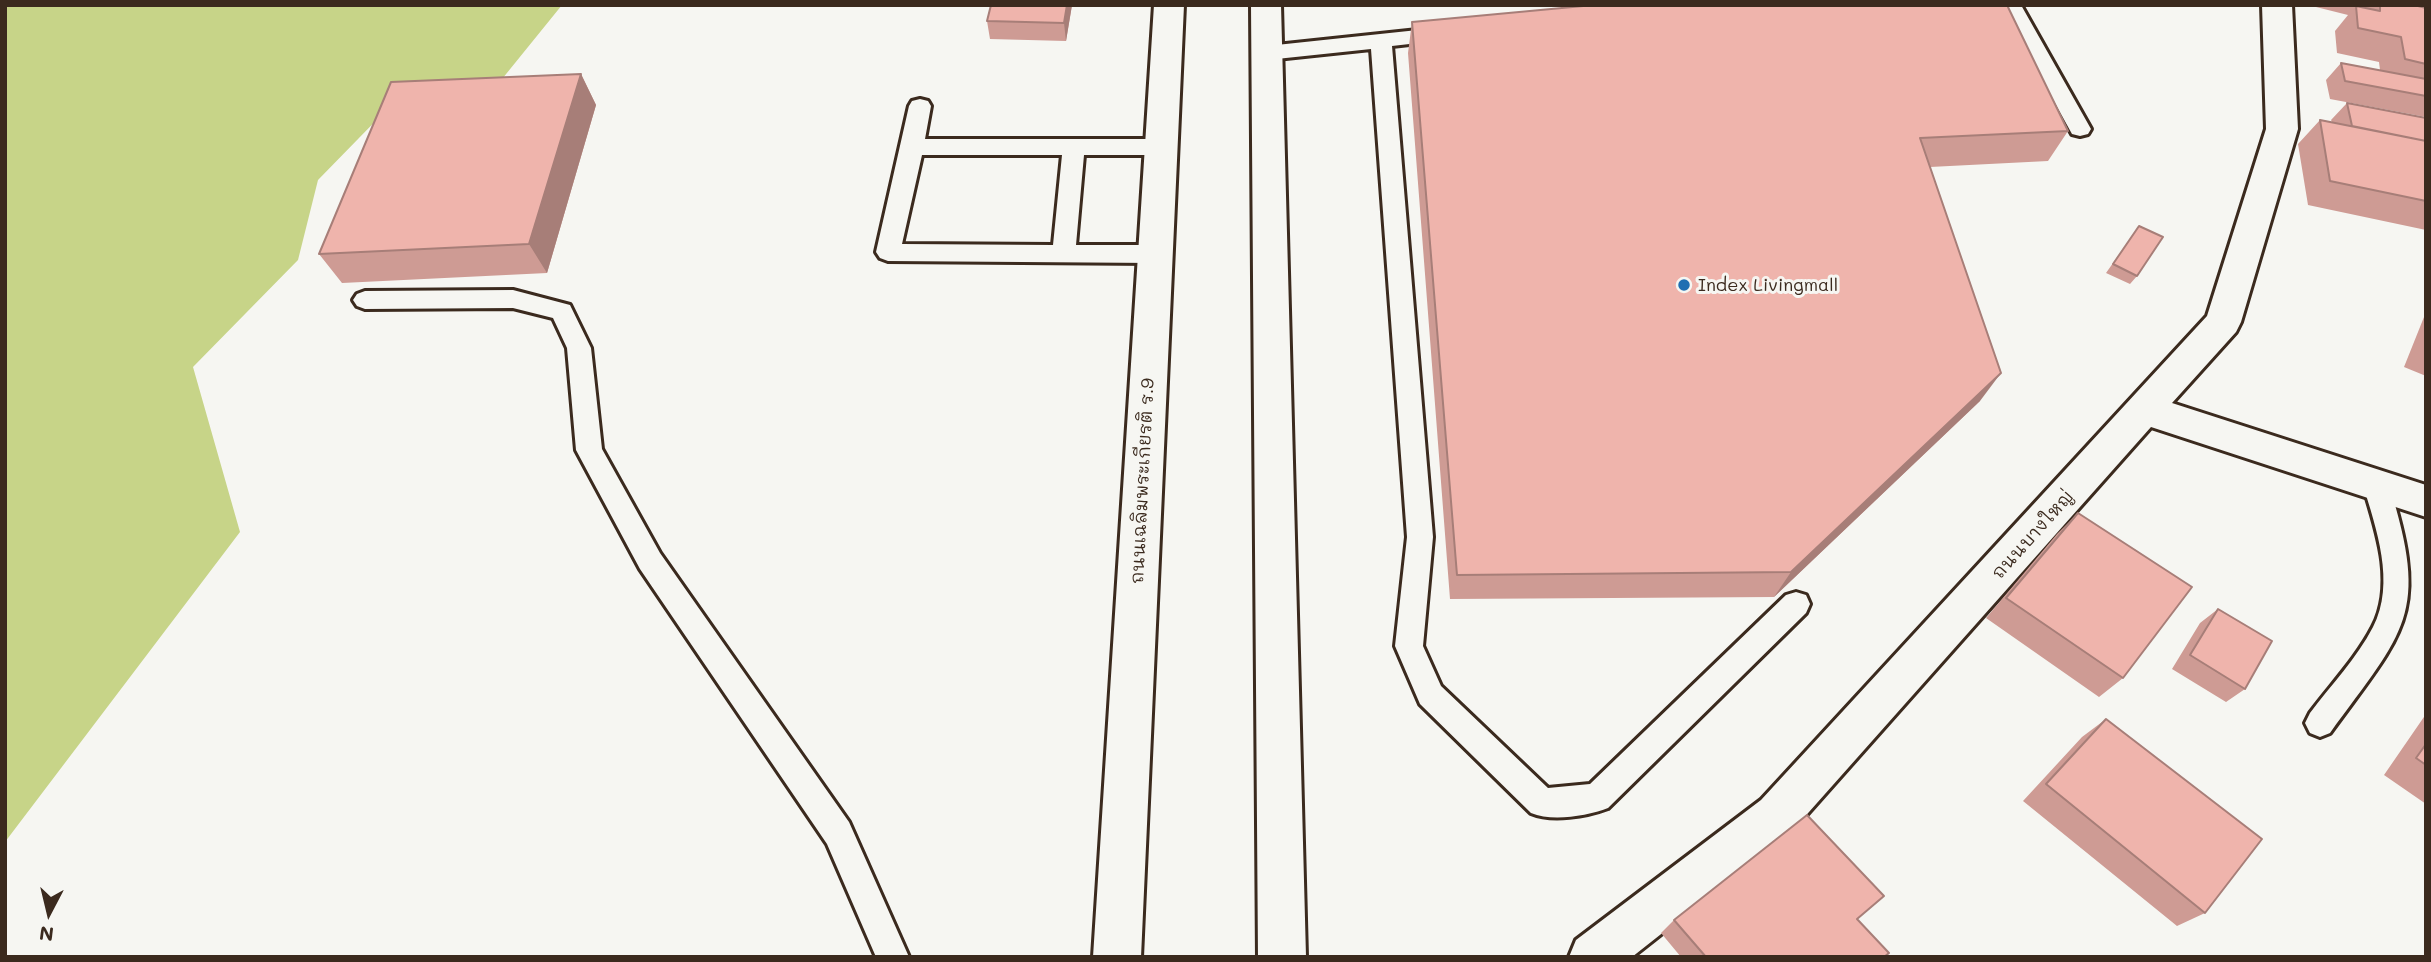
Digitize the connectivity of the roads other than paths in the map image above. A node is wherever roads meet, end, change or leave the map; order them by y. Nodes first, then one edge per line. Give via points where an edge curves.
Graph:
1 (1169, 5) edge
2 (1266, 5) edge
3 (2011, 5) edge
4 (2277, 5) edge
5 (1463, 33) edge
6 (1381, 41) junction
7 (1267, 53) junction
8 (920, 106) dead end
9 (2080, 129) dead end
10 (913, 147) junction
11 (1074, 147) junction
12 (1161, 147) junction
13 (1064, 254) junction
14 (1155, 254) junction
15 (365, 300) dead end
16 (2146, 410) junction
17 (2376, 485) junction
18 (2426, 501) edge
19 (1796, 604) edge
20 (2320, 723) dead end
21 (893, 957) edge
22 (1117, 957) edge
23 (1282, 957) edge
24 (1593, 957) edge

1 - 12 main road, ถนนเฉลิมพระเกียรติ ร.9
2 - 7 main road
3 - 9 lane
4 - 16 main road, ถนนบางใหญ่ via 2282,129 2223,322
5 - 6 lane
6 - 7 lane
6 - 19 lane via 1420,537 1409,646 1430,695 1542,803 1597,798
7 - 23 main road
8 - 10 lane
10 - 11 lane
10 - 13 lane via 888,252
11 - 12 lane
11 - 13 lane
12 - 14 main road, ถนนเฉลิมพระเกียรติ ร.9
13 - 14 lane
14 - 22 main road, ถนนเฉลิมพระเกียรติ ร.9
15 - 21 lane via 513,299 562,311 579,348 589,450 650,561 838,833
16 - 17 main road
16 - 24 main road, ถนนบางใหญ่ via 1777,815
17 - 18 main road
17 - 20 lane via 2394,549 2397,592 2386,630

